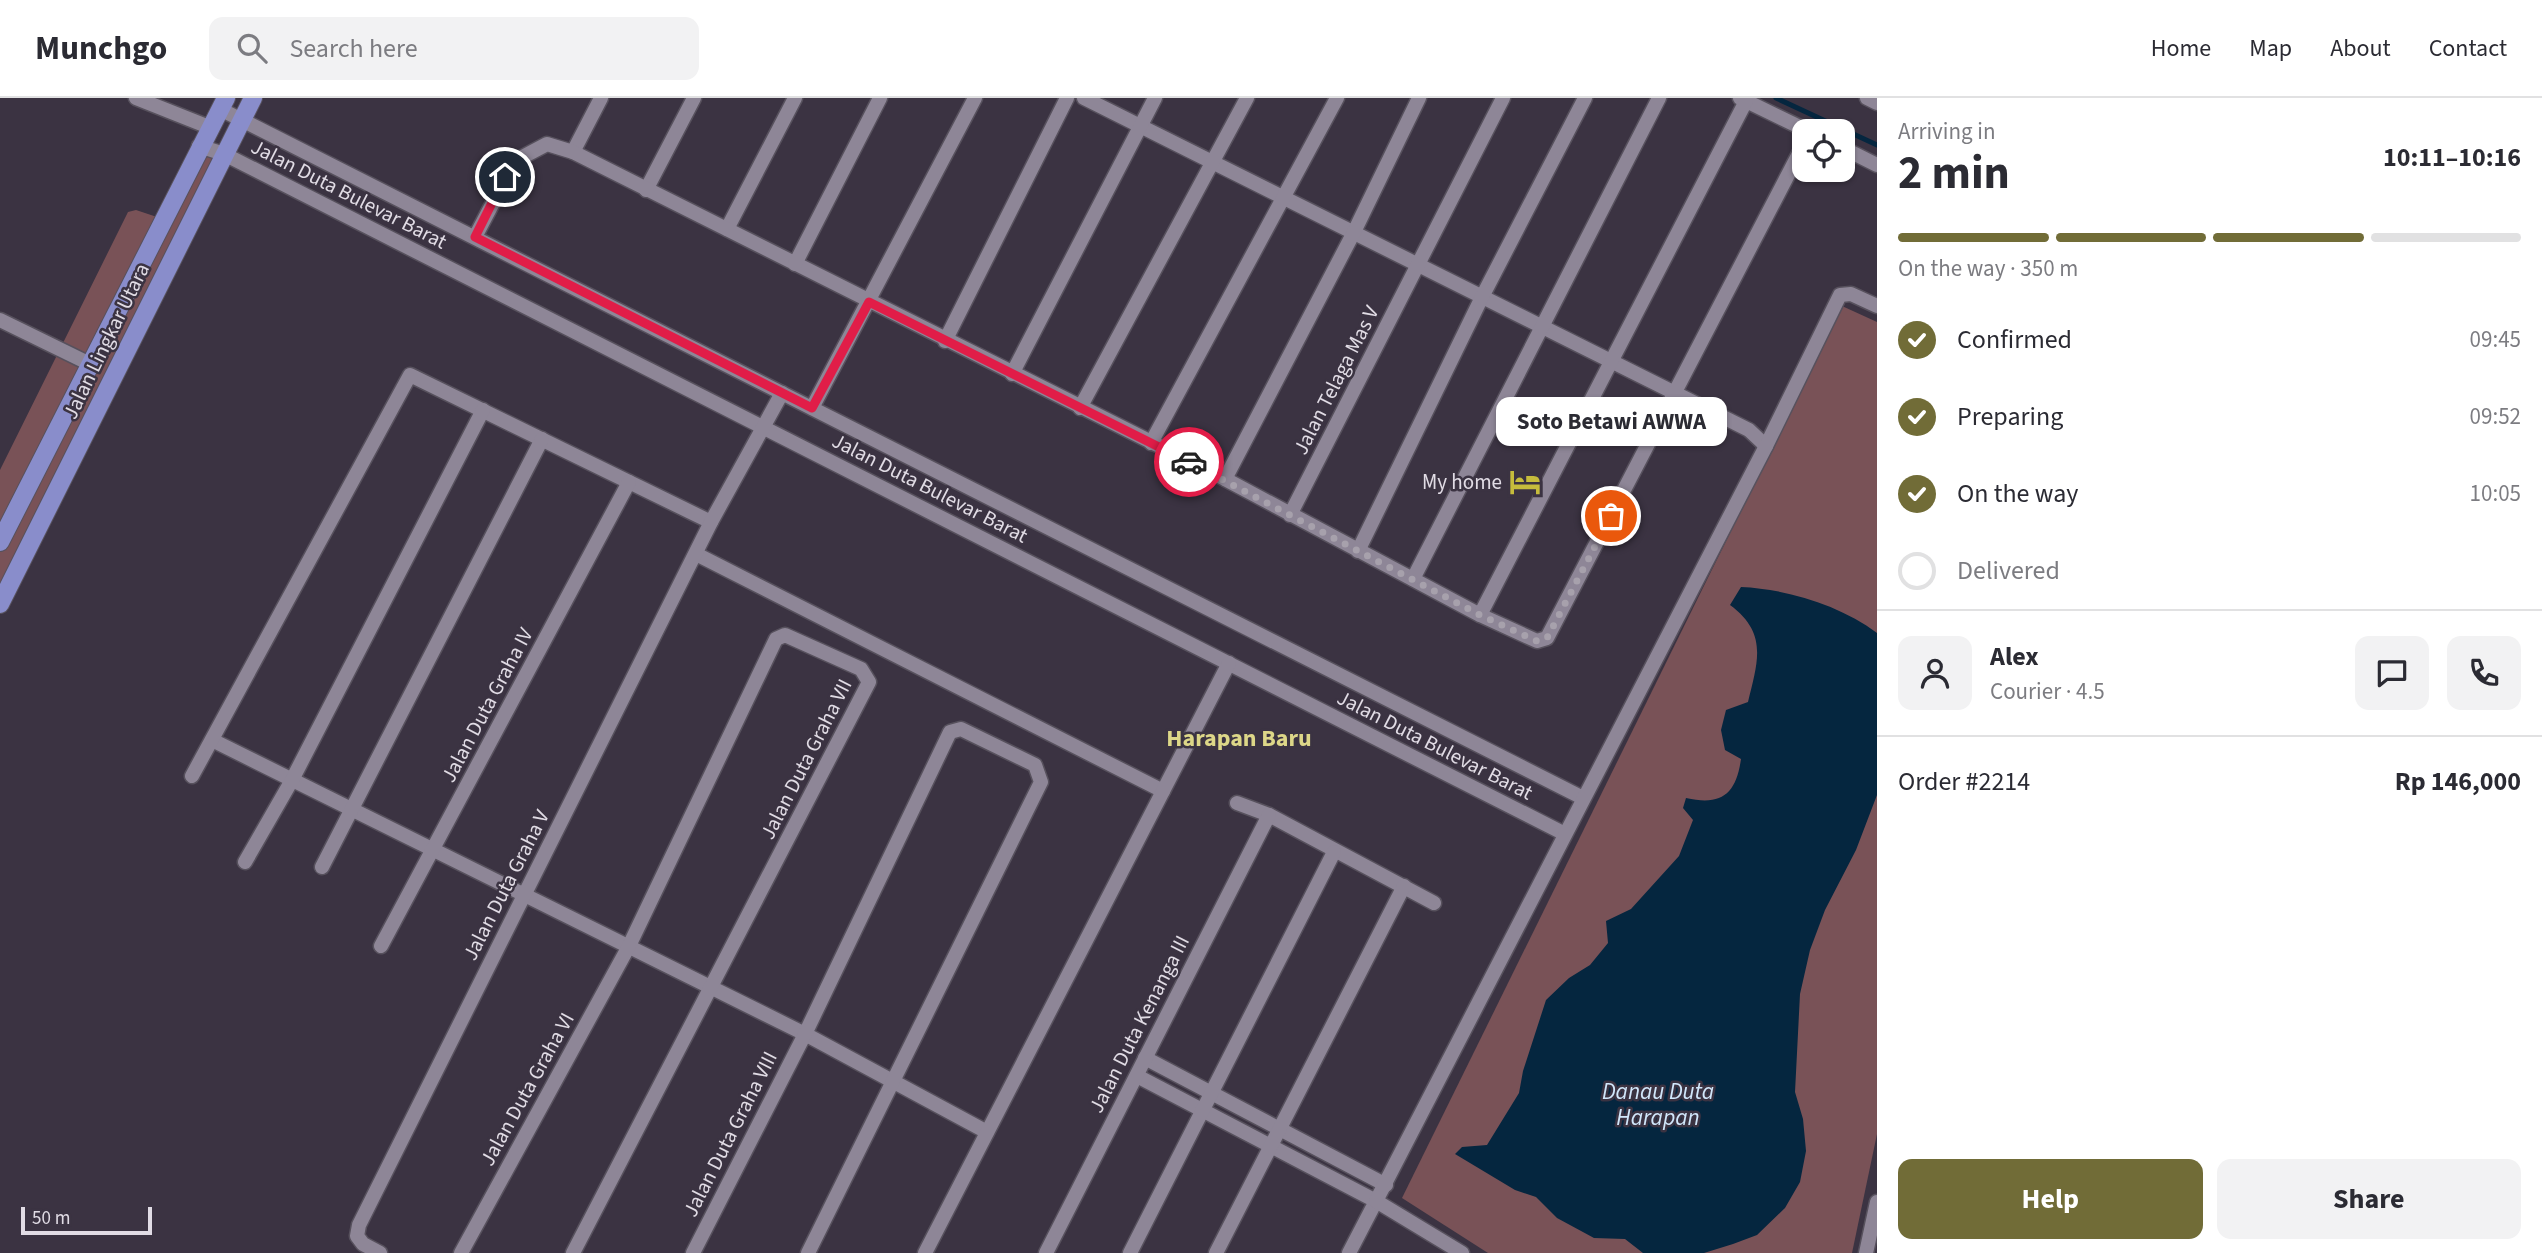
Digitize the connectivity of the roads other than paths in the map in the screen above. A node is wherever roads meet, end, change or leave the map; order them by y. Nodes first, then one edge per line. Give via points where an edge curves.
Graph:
1 (136, 98) edge
2 (253, 98) edge
3 (601, 98) edge
4 (694, 98) edge
5 (795, 98) edge
6 (880, 98) edge
7 (975, 98) edge
8 (1067, 98) edge
9 (1084, 98) edge
10 (1155, 98) edge
11 (1247, 98) edge
12 (1337, 98) edge
13 (1419, 98) edge
14 (1503, 98) edge
15 (1585, 98) edge
16 (1659, 98) edge
17 (1867, 98) edge
18 (1742, 100) edge
19 (1877, 103) edge
20 (223, 104) edge
21 (1792, 123) edge
22 (247, 125) junction
23 (1141, 126) junction
24 (209, 127) junction
25 (200, 146) junction
26 (573, 152) junction
27 (1855, 154) edge
28 (231, 158) junction
29 (1214, 163) junction
30 (1877, 166) edge
31 (1792, 167) edge
32 (646, 190) junction
33 (1284, 199) junction
34 (727, 229) junction
35 (1354, 232) junction
36 (475, 237) junction
37 (795, 264) junction
38 (1419, 265) junction
39 (1482, 297) junction
40 (869, 302) junction
41 (1877, 306) edge
42 (0, 320) edge
43 (1542, 327) junction
44 (945, 341) junction
45 (1611, 361) junction
46 (90, 364) junction
47 (1012, 374) junction
48 (1676, 393) junction
49 (780, 395) junction
50 (812, 408) junction
51 (1080, 408) junction
52 (483, 410) junction
53 (765, 424) junction
54 (542, 439) junction
55 (1151, 443) junction
56 (1766, 446) junction
57 (1225, 479) junction
58 (629, 482) junction
59 (1290, 515) junction
60 (711, 522) junction
61 (0, 542) edge
62 (1358, 551) junction
63 (696, 554) junction
64 (1413, 579) junction
65 (0, 604) edge
66 (1480, 615) junction
67 (1229, 663) junction
68 (212, 740) junction
69 (192, 776) dead end
70 (292, 780) junction
71 (1163, 791) junction
72 (1583, 798) junction
73 (1237, 803) dead end
74 (353, 811) junction
75 (1269, 815) junction
76 (1564, 834) junction
77 (433, 851) junction
78 (1334, 852) junction
79 (245, 862) dead end
80 (323, 867) dead end
81 (1404, 887) junction
82 (525, 895) junction
83 (1434, 903) dead end
84 (381, 946) dead end
85 (629, 946) junction
86 (712, 988) junction
87 (805, 1034) junction
88 (1145, 1058) junction
89 (1137, 1076) junction
90 (895, 1082) junction
91 (1212, 1093) junction
92 (1202, 1110) junction
93 (1280, 1129) junction
94 (987, 1132) junction
95 (1271, 1146) junction
96 (1386, 1185) junction
97 (1376, 1201) junction
98 (1877, 1202) edge
99 (380, 1253) edge
100 (461, 1253) edge
101 (573, 1253) edge
102 (693, 1253) edge
103 (808, 1253) edge
104 (925, 1253) edge
105 (1046, 1253) edge
106 (1130, 1253) edge
107 (1216, 1253) edge
108 (1349, 1253) edge
109 (1462, 1253) edge
110 (1866, 1253) edge

1 - 24 street
2 - 22 main road, Jalan Lingkar Utara
3 - 26 street
4 - 32 street
5 - 34 street
6 - 37 street
7 - 40 street
8 - 44 street
9 - 23 street
10 - 23 street
11 - 29 street
12 - 33 street
13 - 35 street
14 - 38 street, Jalan Telaga Mas V
15 - 39 street
16 - 43 street
17 - 19 street
18 - 21 street
18 - 45 street
20 - 22 street, Jalan Duta Bulevar Barat
20 - 24 main road, Jalan Lingkar Utara
22 - 28 main road, Jalan Lingkar Utara
22 - 36 street, Jalan Duta Bulevar Barat
23 - 29 street
23 - 47 street
24 - 25 main road, Jalan Lingkar Utara
25 - 28 street, Jalan Duta Bulevar Barat
25 - 46 main road, Jalan Lingkar Utara
26 - 32 street
26 - 36 street via 547,145 515,161
27 - 30 street
28 - 53 street, Jalan Duta Bulevar Barat
28 - 65 main road, Jalan Lingkar Utara
29 - 33 street
29 - 51 street
31 - 48 street
32 - 34 street
33 - 35 street
33 - 55 street
34 - 37 street
35 - 38 street
35 - 57 street
36 - 49 street, Jalan Duta Bulevar Barat
37 - 40 street
38 - 39 street
38 - 59 street, Jalan Telaga Mas V
39 - 43 street
39 - 62 street
40 - 44 street
40 - 50 street
41 - 56 street via 1851,294 1840,295
42 - 46 street
43 - 45 street
43 - 64 street
44 - 47 street
45 - 48 street
45 - 66 street
46 - 61 main road, Jalan Lingkar Utara
47 - 51 street
48 - 56 street via 1749,430
48 - 66 street via 1547,638 1537,641
49 - 50 street, Jalan Duta Bulevar Barat
49 - 53 street, Jalan Duta Graha V
50 - 72 street, Jalan Duta Bulevar Barat
51 - 55 street
52 - 54 street
52 - 68 street via 410,375
52 - 70 street
53 - 60 street, Jalan Duta Graha V
53 - 67 street, Jalan Duta Bulevar Barat
54 - 58 street
54 - 74 street
55 - 57 street
56 - 72 street
57 - 59 street
58 - 60 street
58 - 77 street, Jalan Duta Graha IV
59 - 62 street
60 - 63 street, Jalan Duta Graha V
62 - 64 street
63 - 71 street
63 - 82 street, Jalan Duta Graha V
64 - 66 street
67 - 71 street
67 - 76 street, Jalan Duta Bulevar Barat
68 - 69 street
68 - 70 street
70 - 74 street
70 - 79 street
71 - 94 street
72 - 76 street
73 - 75 street
74 - 77 street
74 - 80 street
75 - 78 street
75 - 88 street, Jalan Duta Kenanga III
76 - 96 street
77 - 82 street
77 - 84 street, Jalan Duta Graha IV
78 - 81 street
78 - 91 street
81 - 83 street
81 - 93 street
82 - 85 street
82 - 99 street, Jalan Duta Graha V via 359,1225 357,1236
85 - 86 street
85 - 86 street, Jalan Duta Graha VII via 776,639 785,635 861,669 869,682
85 - 100 street, Jalan Duta Graha VI
86 - 87 street
86 - 101 street, Jalan Duta Graha VII
87 - 90 street
87 - 90 street, Jalan Duta Graha VIII via 950,732 961,729 1035,765 1041,782
87 - 102 street, Jalan Duta Graha VIII
88 - 89 street, Jalan Duta Kenanga III
88 - 91 street
89 - 92 street
89 - 105 street, Jalan Duta Kenanga III
90 - 94 street
90 - 103 street, Jalan Duta Graha VIII
91 - 92 street
91 - 93 street
92 - 95 street
92 - 106 street
93 - 95 street
93 - 96 street
94 - 104 street
95 - 97 street
95 - 107 street
96 - 97 street
97 - 108 street
97 - 109 street
98 - 110 street

